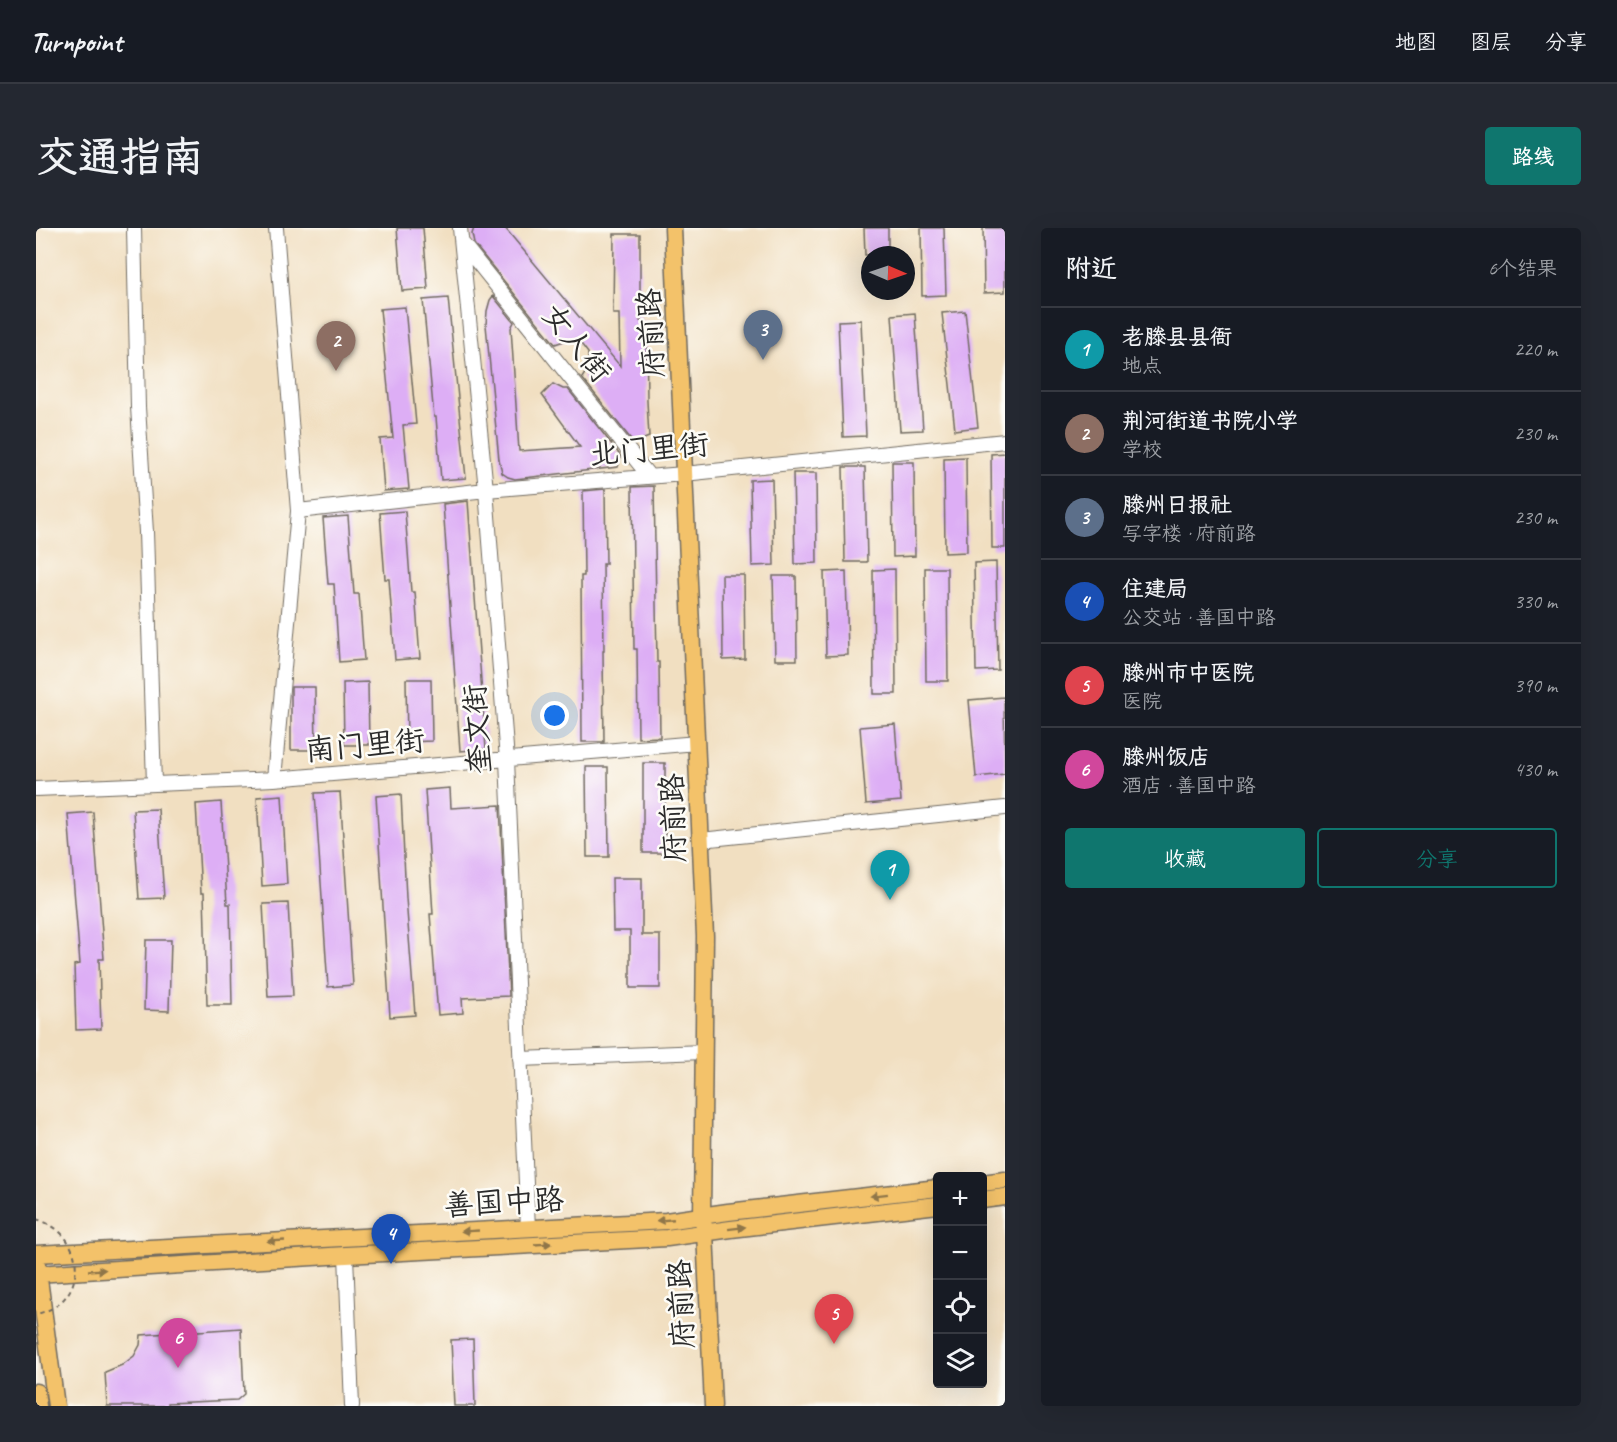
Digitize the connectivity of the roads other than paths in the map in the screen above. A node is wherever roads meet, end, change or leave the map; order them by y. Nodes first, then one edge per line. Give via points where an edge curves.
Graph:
1 (134, 228) edge
2 (276, 228) edge
3 (460, 228) edge
4 (674, 228) edge
5 (462, 243) junction
6 (1005, 441) edge
7 (684, 474) junction
8 (649, 476) junction
9 (486, 490) junction
10 (298, 511) junction
11 (697, 742) junction
12 (507, 760) junction
13 (274, 779) junction
14 (153, 784) junction
15 (36, 789) edge
16 (1005, 808) edge
17 (701, 840) junction
18 (704, 1052) junction
19 (520, 1059) junction
20 (1005, 1180) edge
21 (987, 1182) edge
22 (933, 1189) edge
23 (1005, 1197) edge
24 (987, 1199) edge
25 (933, 1205) edge
26 (704, 1224) junction
27 (528, 1228) junction
28 (346, 1255) junction
29 (36, 1256) edge
30 (37, 1274) edge
31 (36, 1392) edge
32 (38, 1406) edge
33 (56, 1406) edge
34 (352, 1406) edge
35 (714, 1406) edge

1 - 14 street
2 - 10 street
3 - 5 street, 奎文街
4 - 7 main road, 府前路
5 - 8 street, 女人街
5 - 9 street, 奎文街
6 - 7 street, 北门里街
7 - 8 street, 北门里街
7 - 11 main road, 府前路
8 - 9 street, 北门里街
9 - 10 street, 北门里街
9 - 12 street, 奎文街
10 - 13 street
11 - 12 street, 南门里街
11 - 17 main road, 府前路
12 - 13 street, 南门里街
12 - 19 street, 奎文街
13 - 14 street, 南门里街
14 - 15 street, 南门里街
16 - 17 street
17 - 18 main road, 府前路
18 - 19 street
18 - 26 main road, 府前路
19 - 27 street, 奎文街
20 - 21 main road
22 -> 26 main road, 善国中路
23 - 24 main road
26 -> 25 main road, 善国中路
26 -> 27 main road, 善国中路 via 666,1221
28 -> 26 main road, 善国中路 via 667,1238
26 - 35 main road, 府前路
27 -> 29 main road, 善国中路
30 -> 28 main road, 善国中路
28 - 34 street
29 - 30 main road
30 - 33 main road
31 - 32 main road

